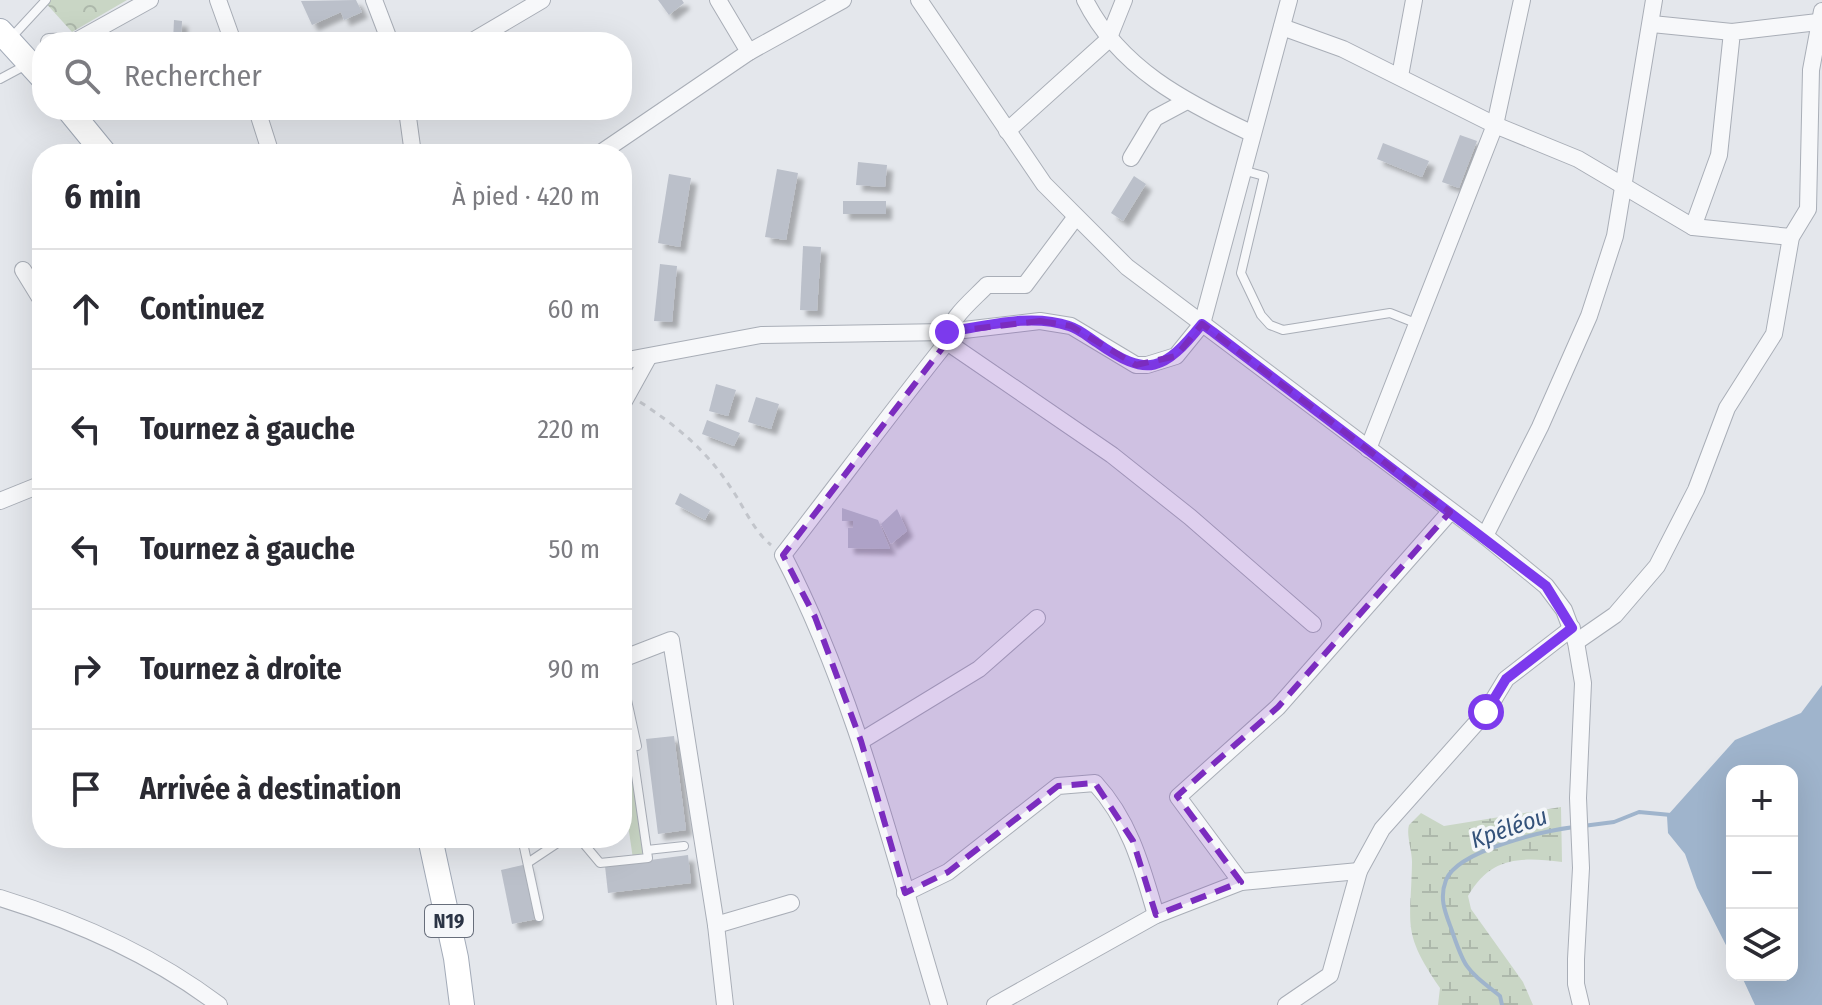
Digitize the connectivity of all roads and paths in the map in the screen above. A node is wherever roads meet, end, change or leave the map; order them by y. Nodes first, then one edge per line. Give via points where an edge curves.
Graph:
1 (46, 0) edge
2 (150, 0) edge
3 (218, 0) edge
4 (374, 0) edge
5 (542, 0) edge
6 (718, 0) edge
7 (843, 0) edge
8 (919, 0) edge
9 (1085, 0) edge
10 (1124, 0) edge
11 (1289, 0) edge
12 (1414, 0) edge
13 (1522, 0) edge
14 (1654, 0) edge
15 (1820, 17) edge
16 (1652, 24) junction
17 (1282, 27) junction
18 (32, 32) edge
19 (32, 32) edge
20 (94, 32) edge
21 (229, 32) edge
22 (386, 32) edge
23 (488, 32) edge
24 (1732, 32) junction
25 (1108, 40) junction
26 (24, 51) edge
27 (749, 52) junction
28 (1400, 76) junction
29 (0, 79) edge
30 (1185, 102) junction
31 (77, 120) edge
32 (260, 120) edge
33 (408, 120) edge
34 (1495, 125) junction
35 (1007, 131) junction
36 (1251, 133) junction
37 (97, 144) edge
38 (268, 144) edge
39 (412, 144) edge
40 (614, 144) edge
41 (1131, 158) dead end
42 (1241, 170) junction
43 (1625, 184) junction
44 (1075, 218) junction
45 (1693, 227) junction
46 (1791, 237) junction
47 (23, 270) dead end
48 (32, 285) edge
49 (1202, 324) junction
50 (1419, 325) junction
51 (947, 337) junction
52 (648, 358) junction
53 (632, 360) edge
54 (632, 387) edge
55 (632, 403) edge
56 (1368, 449) junction
57 (32, 488) edge
58 (0, 501) edge
59 (1450, 512) junction
60 (1485, 536) junction
61 (783, 555) junction
62 (1037, 618) dead end
63 (1313, 624) dead end
64 (1574, 635) junction
65 (632, 655) edge
66 (861, 741) junction
67 (632, 745) edge
68 (632, 758) edge
69 (639, 758) dead end
70 (684, 846) dead end
71 (432, 848) edge
72 (525, 848) edge
73 (550, 848) edge
74 (589, 848) edge
75 (647, 850) junction
76 (529, 862) junction
77 (1359, 871) junction
78 (1241, 882) junction
79 (905, 893) junction
80 (0, 898) edge
81 (791, 903) dead end
82 (1156, 915) junction
83 (539, 917) dead end
84 (716, 925) junction
85 (219, 1005) edge
86 (462, 1005) edge
87 (725, 1005) edge
88 (939, 1005) edge
89 (995, 1005) edge
90 (1286, 1005) edge
91 (1581, 1005) edge

1 - 19 lane
2 - 20 street
3 - 21 street
4 - 22 street
5 - 23 street
6 - 27 street
7 - 27 street
8 - 35 street
9 - 25 street
10 - 25 street
11 - 17 street
12 - 28 street
13 - 34 street
14 - 16 street
15 - 24 street
15 - 46 street via 1811,70 1808,209
16 - 24 street
16 - 43 street
17 - 28 street
17 - 36 street
18 - 26 lane
24 - 45 street via 1719,155
25 - 30 street
25 - 35 street
26 - 29 lane
27 - 40 street
28 - 34 street
30 - 36 street
30 - 41 street via 1155,118
31 - 37 main road
32 - 38 street
33 - 39 street
34 - 43 street
34 - 50 street
35 - 44 street
36 - 42 street
42 - 49 street
42 - 50 lane via 1264,176 1241,273 1270,325 1283,330 1390,313
43 - 45 street
43 - 60 street via 1615,236 1589,316
44 - 49 street via 1127,267
44 - 51 street via 1025,285 987,285
45 - 46 street
46 - 64 street via 1774,334 1727,408 1696,490 1657,566 1615,615
47 - 48 street
49 - 51 street via 1176,356 1147,365 1136,365 1060,324 1010,322
49 - 56 street
50 - 56 street
51 - 52 street via 761,335
51 - 61 street
51 - 63 street via 1112,455
52 - 53 street
52 - 54 street
55 - 61 path via 693,439 761,537
56 - 59 street
57 - 58 street
59 - 60 street
59 - 78 street via 1278,707 1178,797
60 - 64 street via 1546,586
61 - 66 street via 815,617
62 - 66 street via 979,669
64 - 77 street via 1506,679 1486,712 1382,829
64 - 91 street via 1584,714 1576,984
65 - 84 street via 671,640
66 - 79 street
67 - 69 lane
68 - 75 lane
70 - 75 lane
71 - 86 main road, N19
72 - 76 lane
73 - 76 lane
74 - 75 lane via 605,864 648,858
76 - 83 lane
77 - 78 street
77 - 90 street via 1330,975
78 - 82 street
79 - 82 street via 948,872 1058,786 1095,783 1133,841
79 - 88 street
80 - 85 street via 58,915 110,939
81 - 84 street
82 - 89 street
84 - 87 street

